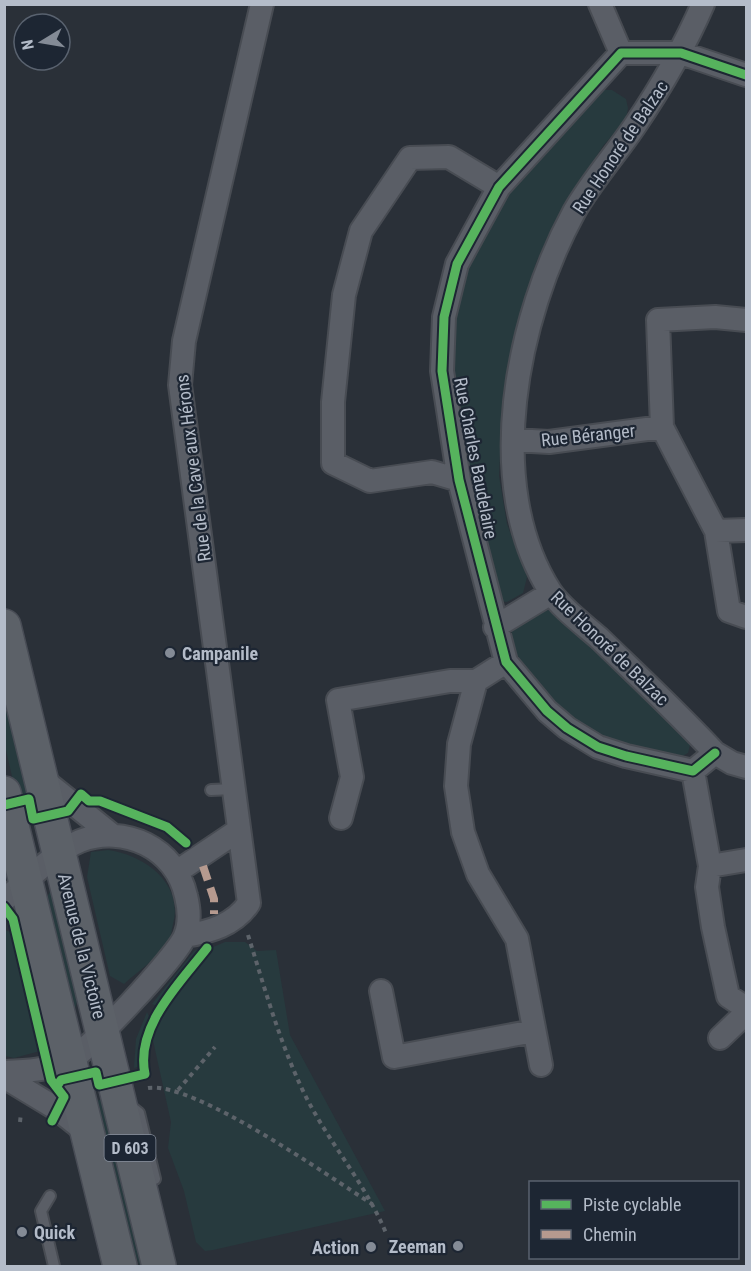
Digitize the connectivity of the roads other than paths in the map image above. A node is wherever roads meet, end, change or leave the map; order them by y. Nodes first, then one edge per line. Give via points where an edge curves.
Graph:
1 (262, 4) edge
2 (600, 4) edge
3 (703, 4) edge
4 (621, 53) junction
5 (681, 53) junction
6 (747, 75) edge
7 (499, 187) junction
8 (747, 320) edge
9 (662, 427) junction
10 (514, 440) junction
11 (459, 480) junction
12 (747, 530) edge
13 (716, 531) junction
14 (551, 593) junction
15 (747, 616) edge
16 (4, 626) edge
17 (495, 627) junction
18 (506, 662) junction
19 (476, 681) junction
20 (715, 753) junction
21 (747, 767) edge
22 (693, 771) junction
23 (41, 778) junction
24 (234, 789) junction
25 (211, 790) dead end
26 (4, 793) edge
27 (341, 818) dead end
28 (239, 830) junction
29 (112, 835) junction
30 (59, 855) junction
31 (747, 860) edge
32 (710, 866) junction
33 (178, 871) junction
34 (15, 891) edge
35 (185, 936) junction
36 (381, 991) dead end
37 (747, 1008) edge
38 (747, 1013) edge
39 (103, 1030) junction
40 (534, 1031) junction
41 (720, 1038) dead end
42 (69, 1062) junction
43 (541, 1065) dead end
44 (4, 1072) edge
45 (4, 1077) edge
46 (133, 1093) junction
47 (86, 1132) junction
48 (158, 1191) dead end
49 (50, 1196) dead end
50 (54, 1266) edge
51 (120, 1266) edge
52 (159, 1266) edge

1 - 24 street, Rue de la Cave aux Hérons via 180,362
2 - 4 street
3 - 5 street, Rue Honoré de Balzac
4 - 5 street
4 - 7 street, Rue Charles Baudelaire
5 - 6 street
5 - 10 street, Rue Honoré de Balzac via 574,212 550,267 516,389
7 - 11 street, Rue Charles Baudelaire via 457,264 444,317 442,371
7 - 11 street via 449,157 410,158 361,231 344,295 336,347 333,463 370,482 432,472
8 - 9 street via 658,320
9 - 10 street, Rue Béranger via 549,442
9 - 13 street
10 - 14 street, Rue Honoré de Balzac via 517,508
11 - 17 street, Rue Charles Baudelaire
12 - 13 street
13 - 15 street via 729,611
14 - 17 street
14 - 20 street, Rue Honoré de Balzac
16 - 23 main road, Avenue de la Victoire / D 603
17 - 18 street, Rue Charles Baudelaire
18 - 19 street
18 - 22 street, Rue Charles Baudelaire via 547,711 598,747
19 - 27 street via 450,681 338,700 352,777
19 - 40 street via 459,744 456,786 463,832 478,874 517,939
20 - 21 street, Rue Honoré de Balzac
20 - 22 street
22 - 32 street
23 - 29 street
23 - 30 main road, Avenue de la Victoire / D 603
24 - 25 lane
24 - 28 street, Rue de la Cave aux Hérons
26 - 34 main road, D 603
28 - 33 street
28 - 35 street, Rue de la Cave aux Hérons via 249,903 241,914 210,931
29 - 30 street via 79,842
29 - 33 street via 137,839 161,853
30 - 34 street
30 - 39 main road, Avenue de la Victoire / D 603
31 - 32 street
32 - 37 street via 707,887 729,996
33 - 35 street via 189,908
34 - 42 main road, D 603
35 - 39 street via 136,998
36 - 40 street via 394,1057
38 - 41 street
39 - 42 street
39 - 46 main road, Avenue de la Victoire / D 603
40 - 43 street
42 - 44 street via 33,1071
42 - 47 main road, D 603
45 - 47 street
46 - 48 lane
46 - 52 main road, Avenue de la Victoire / D 603
47 - 51 main road, D 603
49 - 50 lane via 41,1211

